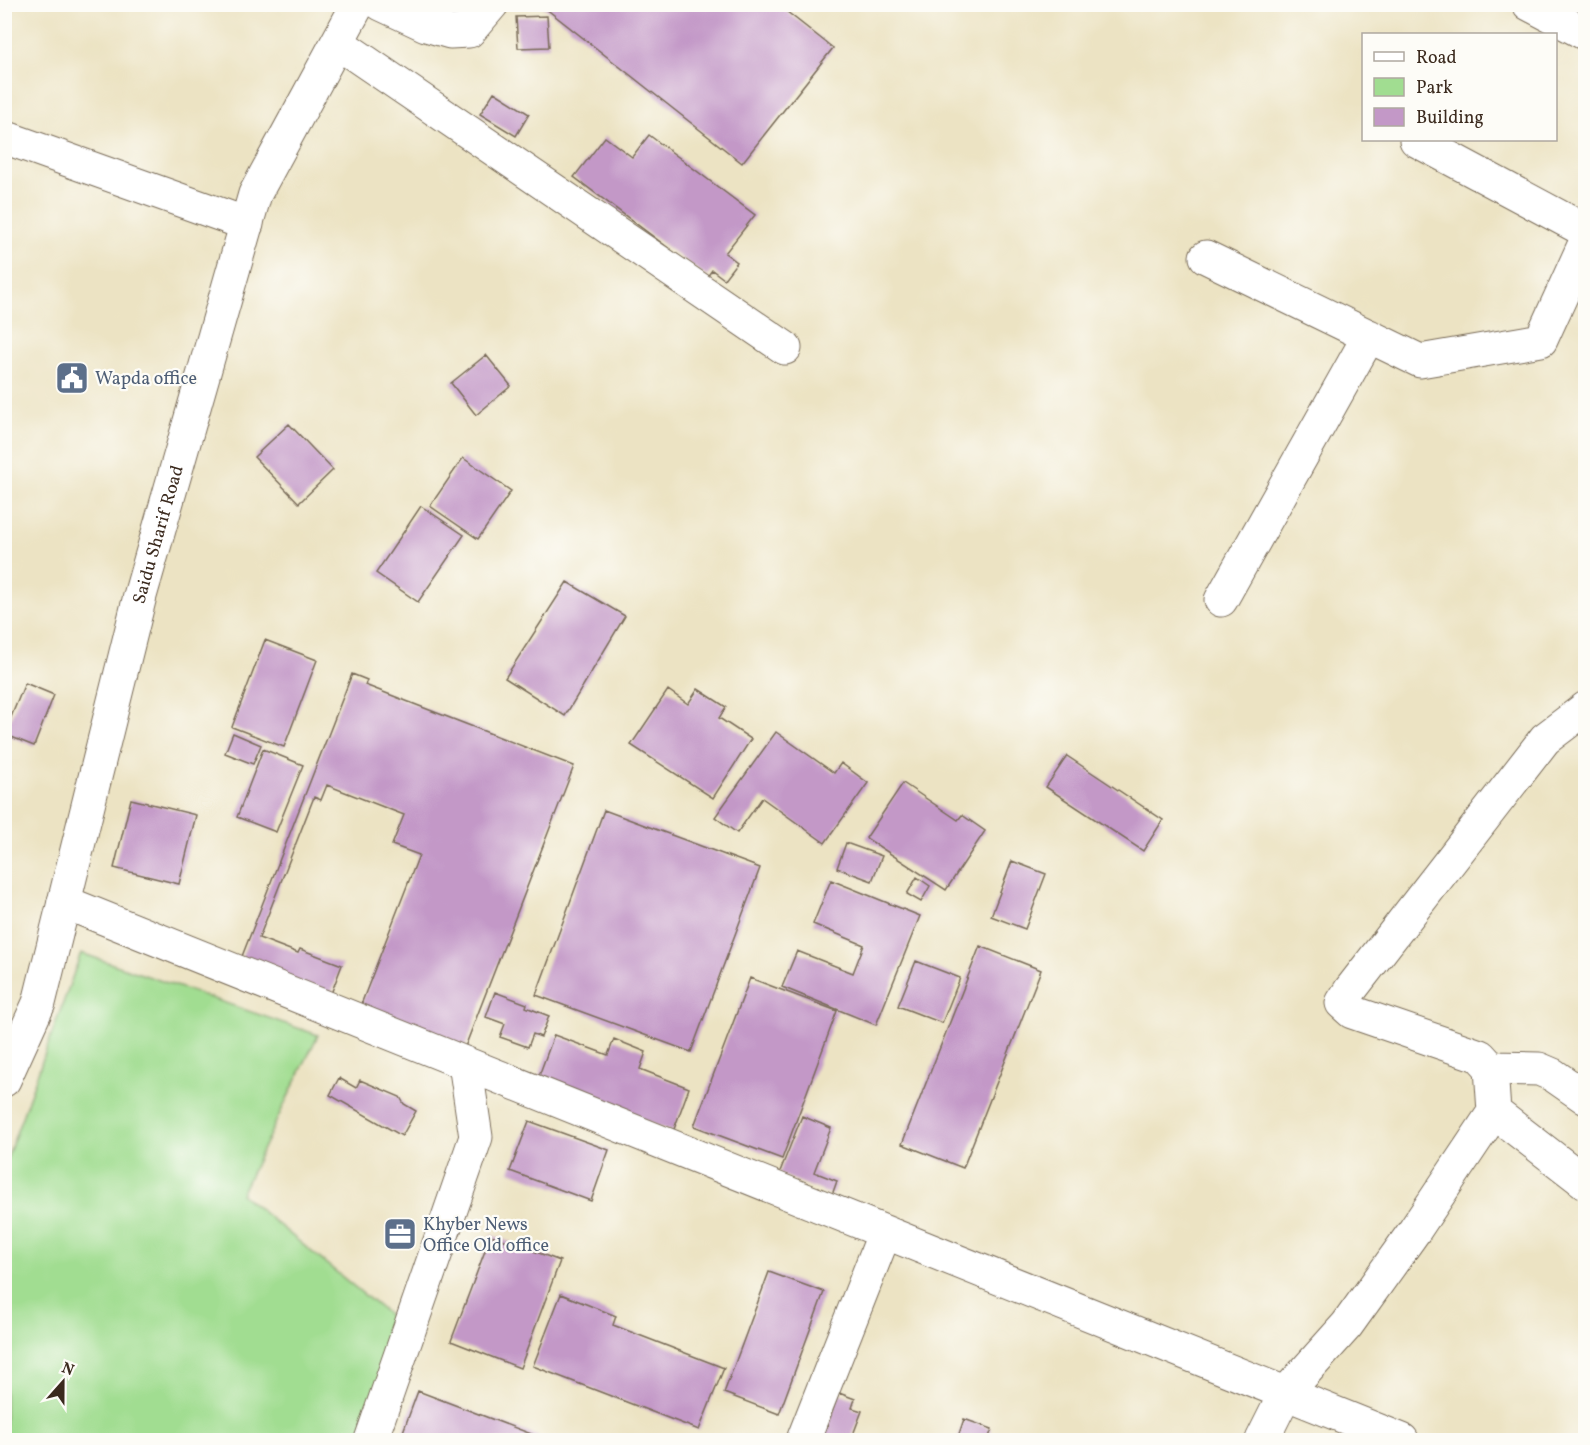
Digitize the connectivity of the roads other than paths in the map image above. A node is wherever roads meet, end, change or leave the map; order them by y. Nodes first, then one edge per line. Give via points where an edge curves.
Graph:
1 (358, 4) edge
2 (381, 4) edge
3 (492, 4) edge
4 (1529, 4) edge
5 (1586, 34) edge
6 (338, 43) junction
7 (4, 137) edge
8 (1418, 141) edge
9 (247, 224) junction
10 (1586, 231) edge
11 (1586, 241) edge
12 (1206, 257) dead end
13 (1369, 336) junction
14 (785, 348) dead end
15 (1221, 600) dead end
16 (1586, 708) edge
17 (64, 902) junction
18 (465, 1063) junction
19 (1491, 1068) junction
20 (4, 1080) edge
21 (1586, 1098) edge
22 (1494, 1112) junction
23 (1586, 1183) edge
24 (885, 1232) junction
25 (1286, 1394) junction
26 (371, 1440) edge
27 (803, 1440) edge
28 (1262, 1440) edge
29 (1402, 1440) edge

1 - 6 street, Saidu Sharif Road
2 - 3 street via 450,32 469,31
4 - 5 street
6 - 9 street, Saidu Sharif Road via 255,195
6 - 14 street
7 - 9 street
8 - 10 street
9 - 17 street, Saidu Sharif Road via 140,596
11 - 13 street via 1540,340 1420,361
12 - 13 street
13 - 15 street
16 - 19 street via 1545,739 1342,1003 1352,1012 1480,1056
17 - 18 street
17 - 20 street, Saidu Sharif Road via 39,1003
18 - 24 street
18 - 26 street via 476,1137
19 - 21 street via 1539,1069
19 - 22 street
22 - 23 street
22 - 25 street via 1347,1325
24 - 25 street
24 - 27 street
25 - 28 street
25 - 29 street

